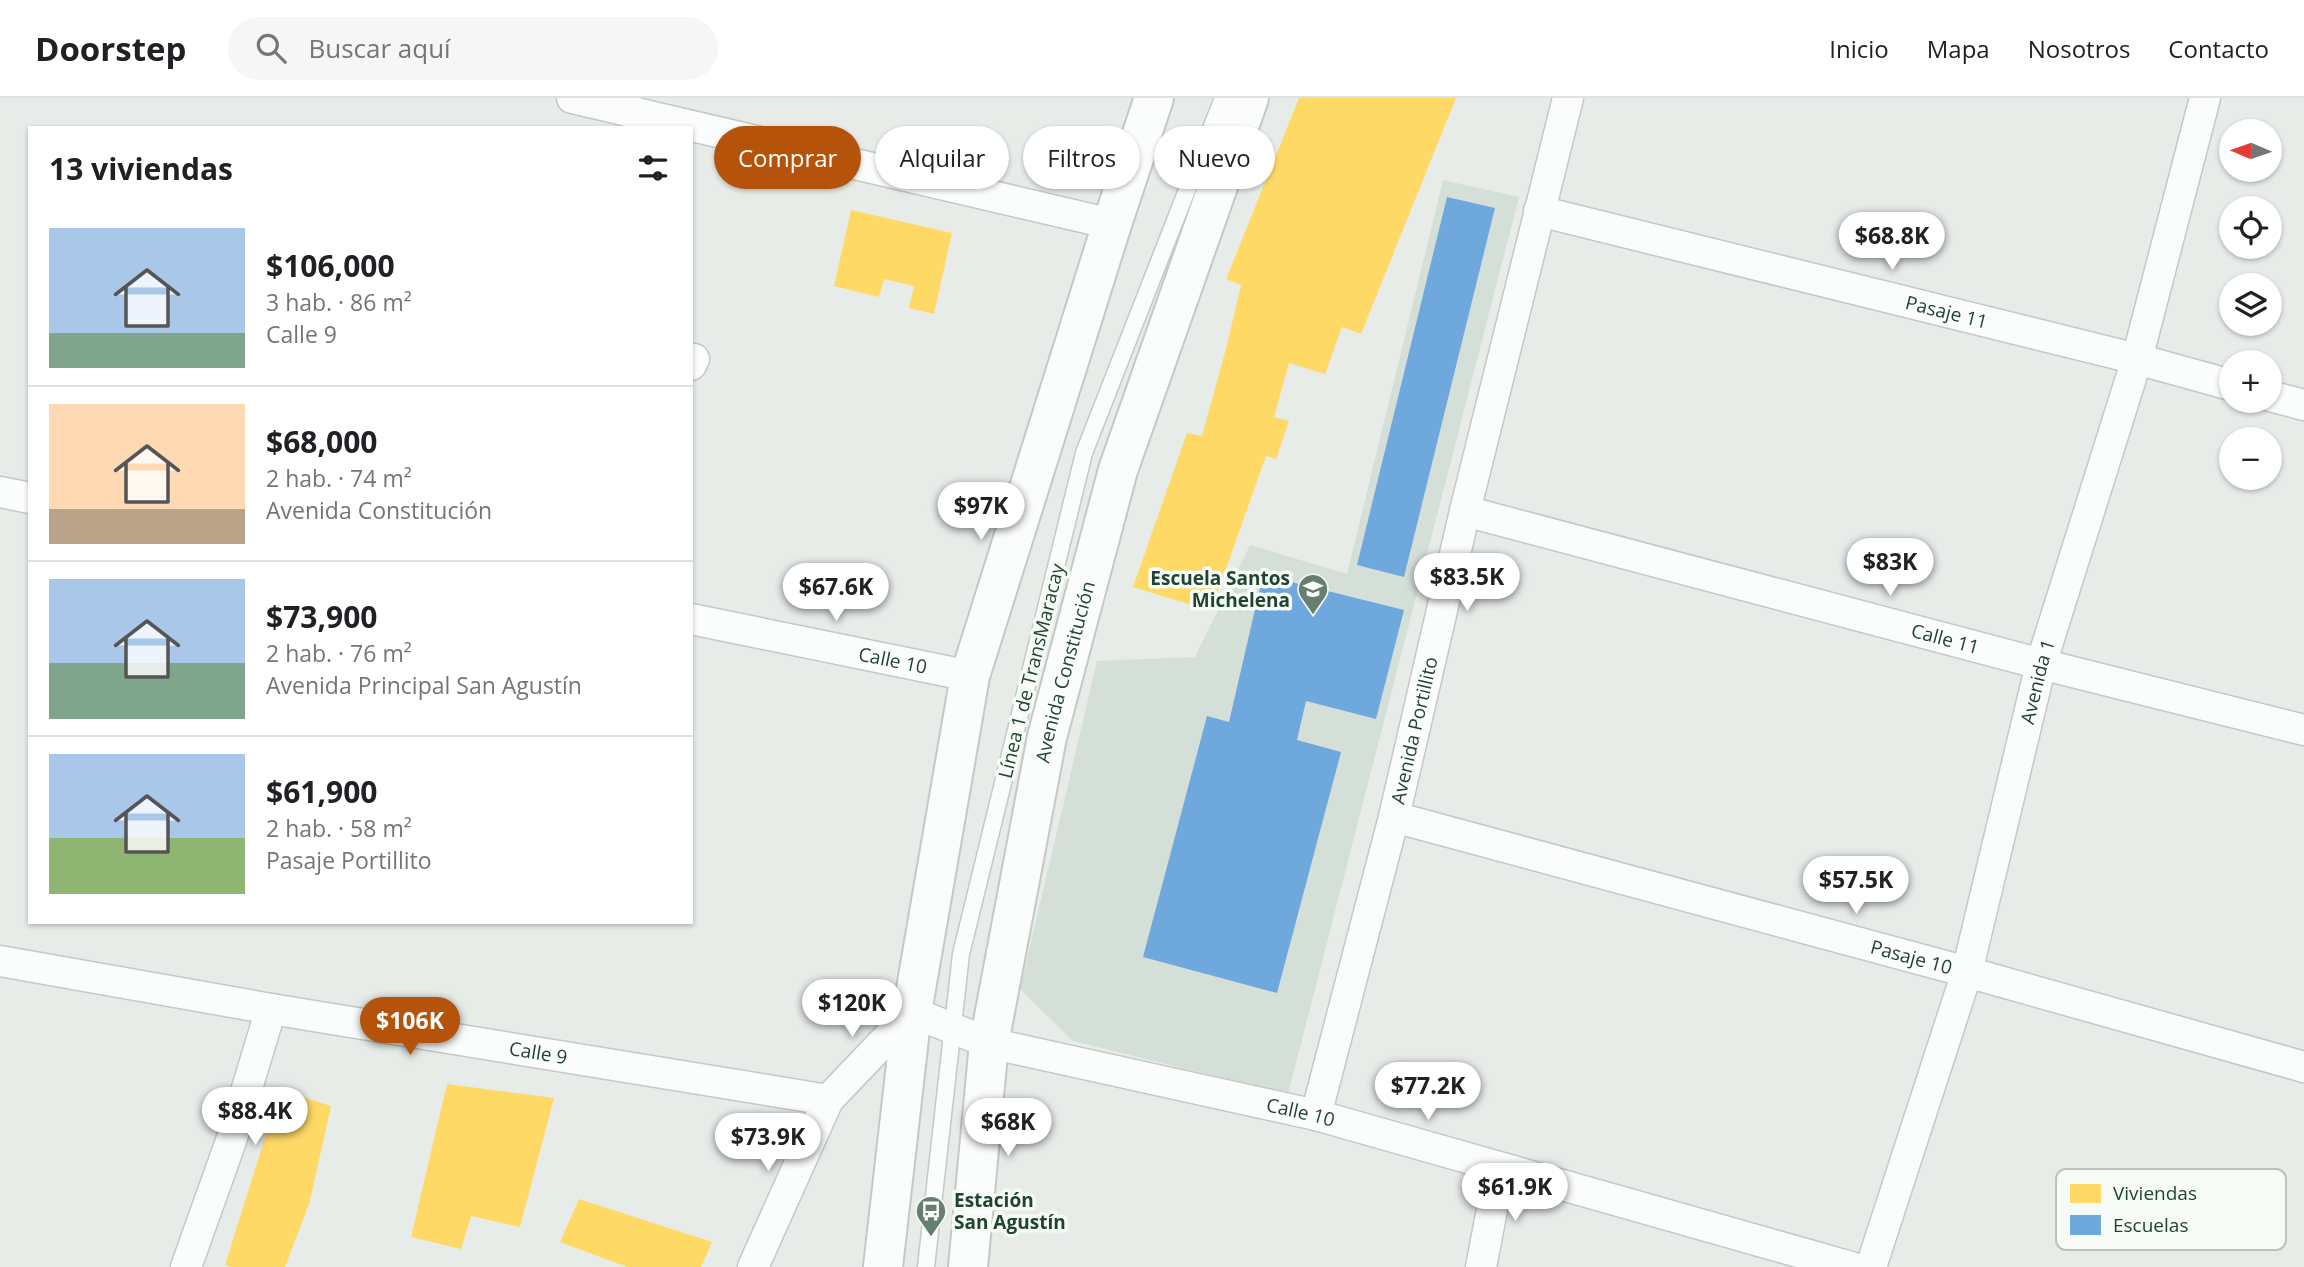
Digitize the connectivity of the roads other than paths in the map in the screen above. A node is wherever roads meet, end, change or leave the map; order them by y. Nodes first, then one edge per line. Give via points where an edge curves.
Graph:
1 (572, 98) edge
2 (1154, 98) edge
3 (1223, 98) edge
4 (1249, 98) edge
5 (1568, 98) edge
6 (2205, 98) edge
7 (692, 126) edge
8 (693, 126) edge
9 (1539, 211) junction
10 (1112, 224) junction
11 (2137, 359) junction
12 (2219, 382) edge
13 (2282, 399) edge
14 (2304, 405) edge
15 (0, 492) edge
16 (28, 498) edge
17 (1465, 511) junction
18 (693, 619) edge
19 (2041, 664) junction
20 (970, 676) junction
21 (2304, 730) edge
22 (1394, 817) junction
23 (0, 961) edge
24 (1967, 972) junction
25 (271, 1009) junction
26 (912, 1012) junction
27 (953, 1028) junction
28 (989, 1043) junction
29 (2304, 1067) edge
30 (828, 1100) junction
31 (1315, 1115) junction
32 (1500, 1168) junction
33 (186, 1267) edge
34 (753, 1267) edge
35 (883, 1267) edge
36 (926, 1267) edge
37 (968, 1267) edge
38 (1481, 1267) edge
39 (1851, 1267) edge
40 (1871, 1267) edge

1 - 7 street
2 - 10 street
3 - 27 lane, Línea 1 de TransMaracay via 1084,453 961,954
4 - 28 street, Avenida Constitución via 1118,470 1096,546 1047,737
5 - 9 street, Avenida Portillito
6 - 11 street, Avenida 1
8 - 10 street
9 - 11 street, Pasaje 11
9 - 17 street, Avenida Portillito
10 - 20 street
11 - 12 street, Pasaje 11
11 - 19 street, Avenida 1
13 - 14 street
15 - 16 street
17 - 19 street, Calle 11
17 - 22 street, Avenida Portillito
18 - 20 street, Calle 10
19 - 21 street, Calle 11
19 - 24 street, Avenida 1
20 - 26 street
22 - 24 street, Pasaje 10
22 - 31 street, Avenida Portillito
23 - 25 street, Calle 9
24 - 29 street, Pasaje 10
24 - 40 street, Avenida 1
25 - 30 street, Calle 9
25 - 33 street
26 - 27 street, Calle 10
26 - 30 street
26 - 35 street
27 - 28 street, Calle 10
27 - 36 lane, Línea 1 de TransMaracay
28 - 31 street, Calle 10
28 - 37 street, Avenida Constitución
30 - 34 street
31 - 32 street, Calle 10
32 - 38 street
32 - 39 street, Calle 10

